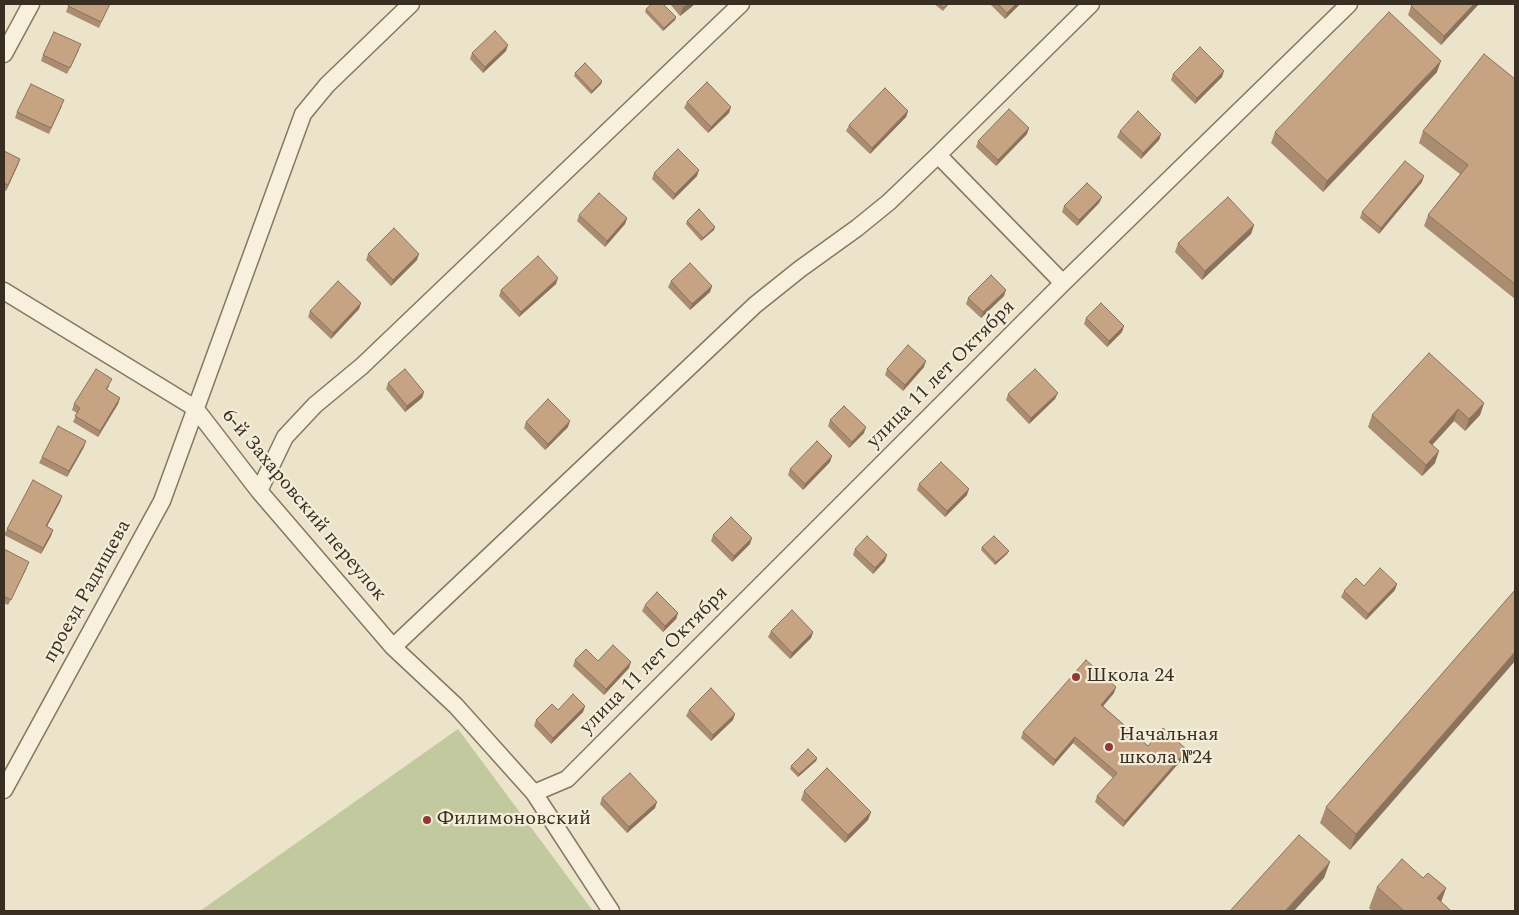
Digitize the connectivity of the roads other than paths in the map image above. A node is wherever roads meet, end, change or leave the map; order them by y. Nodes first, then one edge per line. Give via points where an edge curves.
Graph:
1 (32, 4) edge
2 (411, 4) edge
3 (741, 4) edge
4 (1091, 4) edge
5 (1349, 4) edge
6 (4, 54) edge
7 (938, 156) junction
8 (1063, 283) junction
9 (4, 291) edge
10 (195, 408) junction
11 (259, 492) junction
12 (393, 647) junction
13 (4, 790) edge
14 (534, 793) junction
15 (611, 911) edge

1 - 6 street
2 - 10 street, проезд Радищева via 327,85 303,114
3 - 11 street via 362,366 315,405 285,437
4 - 7 street
5 - 8 street, улица 11 лет Октября
7 - 8 street
7 - 12 street via 857,228 755,305
8 - 14 street, улица 11 лет Октября via 567,779
9 - 10 street, 6-й Захаровский переулок
10 - 11 street, 6-й Захаровский переулок
10 - 13 street, проезд Радищева via 162,501
11 - 12 street, 6-й Захаровский переулок
12 - 14 street, 6-й Захаровский переулок via 456,706
14 - 15 street, 6-й Захаровский переулок

